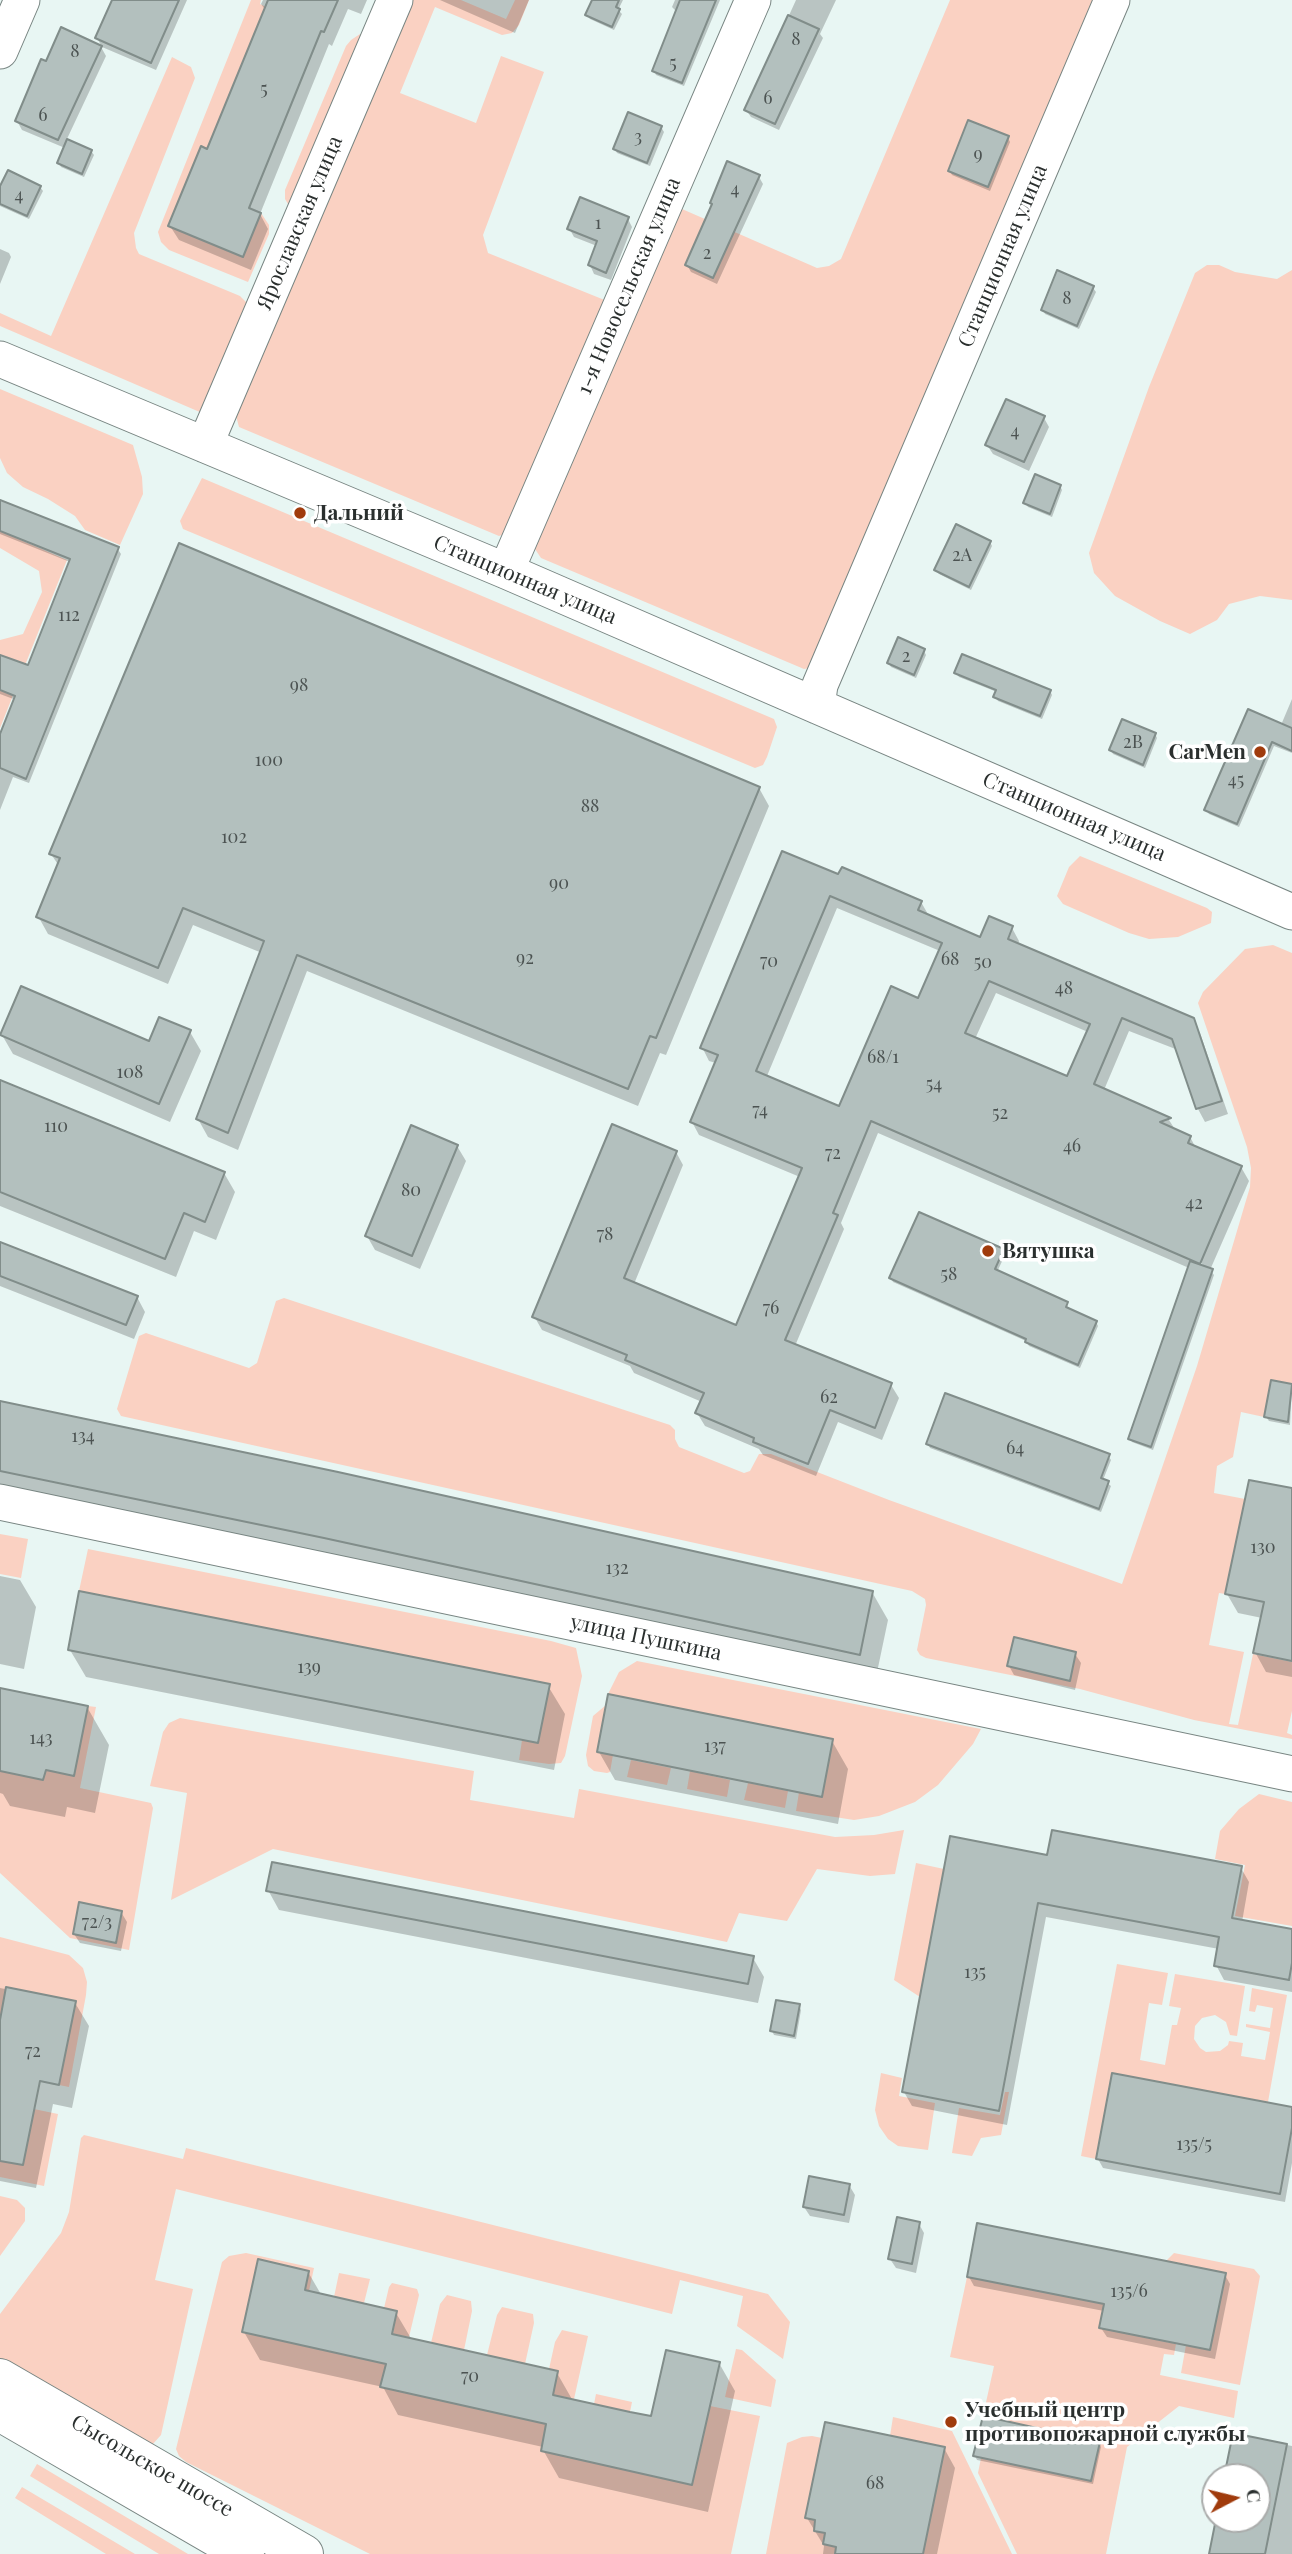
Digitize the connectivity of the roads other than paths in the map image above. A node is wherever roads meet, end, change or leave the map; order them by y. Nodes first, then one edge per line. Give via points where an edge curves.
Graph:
1 (22, 0) edge
2 (395, 0) edge
3 (753, 0) edge
4 (1112, 0) edge
5 (0, 51) edge
6 (0, 359) edge
7 (205, 445) junction
8 (506, 571) junction
9 (817, 706) junction
10 (1292, 912) edge
11 (0, 1502) edge
12 (1292, 1774) edge
13 (0, 2378) edge
14 (0, 2412) edge
15 (244, 2554) edge
16 (304, 2554) edge

1 - 5 street
2 - 7 street, Ярославская улица
3 - 8 street, 1-я Новосельская улица
4 - 9 street, Станционная улица via 820,685
6 - 7 street, Станционная улица
7 - 8 street, Станционная улица
8 - 9 street, Станционная улица
9 - 10 street, Станционная улица
11 - 12 street, улица Пушкина
13 - 16 main road, Сысольское шоссе
14 - 15 main road, Сысольское шоссе

